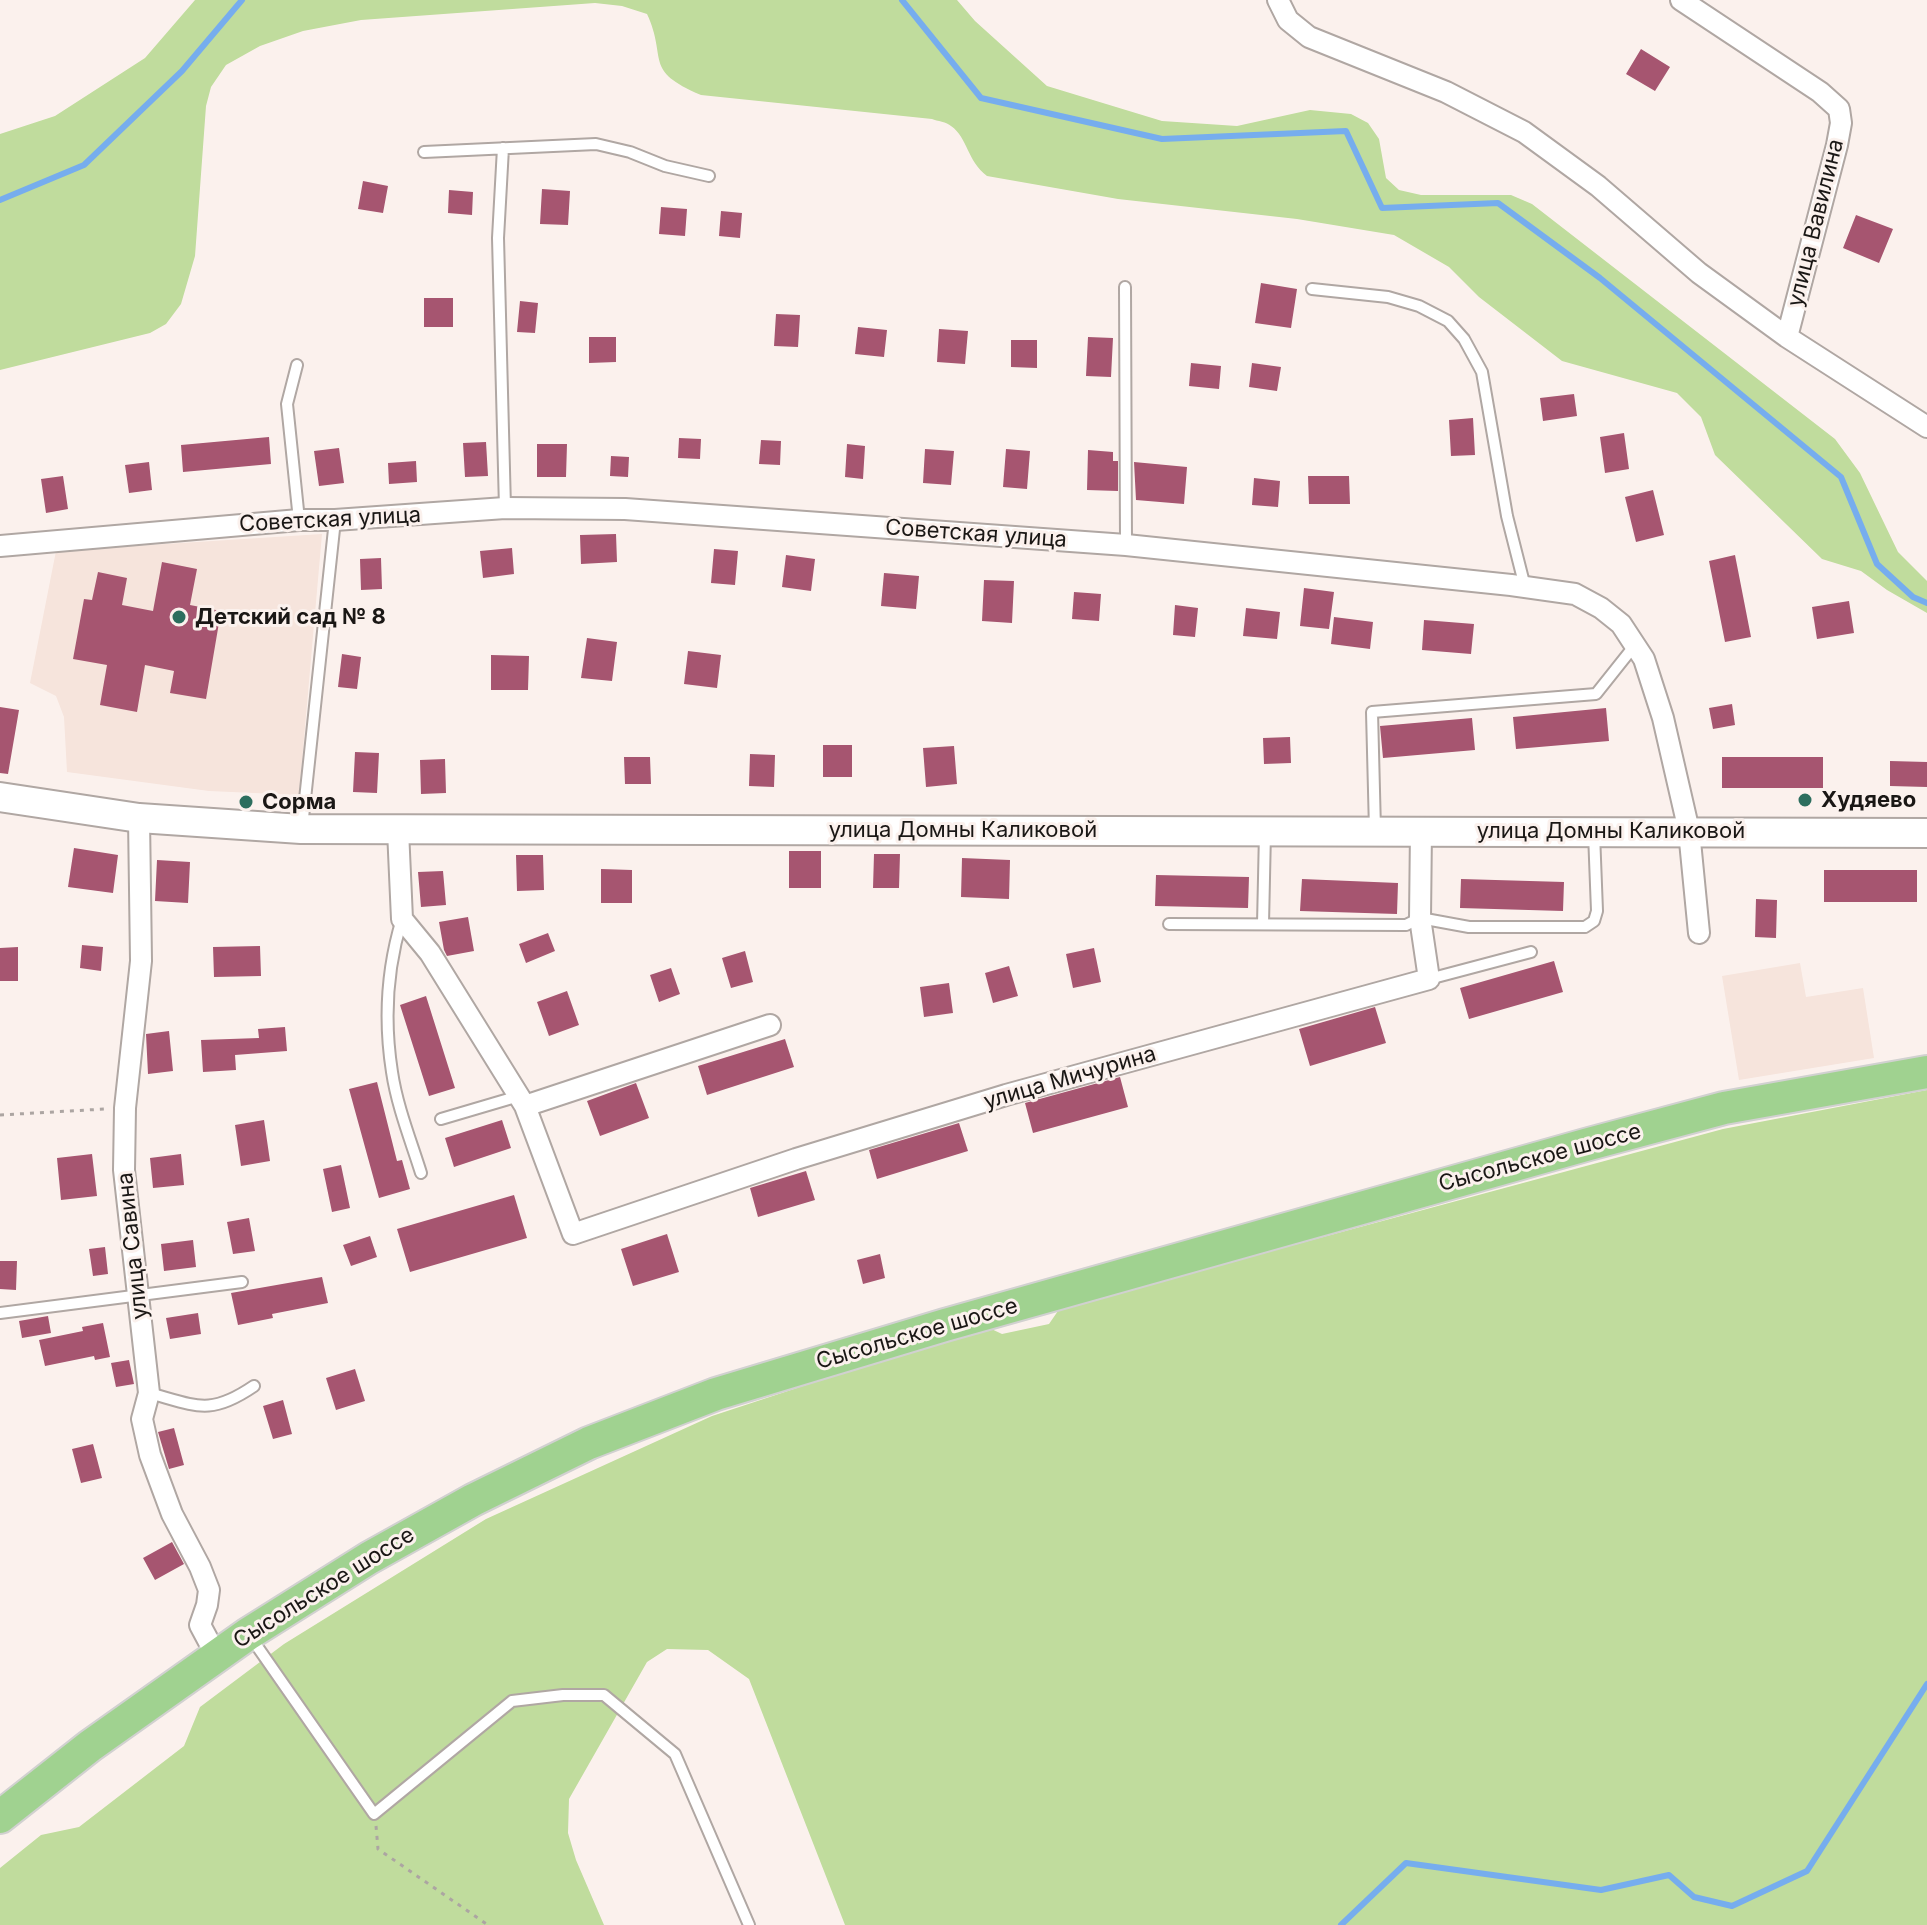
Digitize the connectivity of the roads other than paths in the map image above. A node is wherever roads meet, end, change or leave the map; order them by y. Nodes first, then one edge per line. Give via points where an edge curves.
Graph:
1 (1278, 0) edge
2 (1692, 3) edge
3 (503, 148) junction
4 (424, 152) dead end
5 (709, 176) dead end
6 (1125, 287) dead end
7 (1312, 289) dead end
8 (1787, 337) junction
9 (297, 365) dead end
10 (1927, 427) edge
11 (505, 508) junction
12 (299, 520) junction
13 (335, 520) junction
14 (1126, 545) junction
15 (0, 546) edge
16 (1525, 587) junction
17 (1635, 645) junction
18 (0, 797) edge
19 (139, 818) junction
20 (301, 829) junction
21 (398, 830) junction
22 (1265, 830) junction
23 (1375, 830) junction
24 (1421, 830) junction
25 (1594, 830) junction
26 (1689, 831) junction
27 (1927, 833) edge
28 (1420, 918) junction
29 (402, 919) junction
30 (1169, 924) dead end
31 (1263, 924) junction
32 (1699, 933) dead end
33 (1531, 952) dead end
34 (1429, 979) junction
35 (770, 1025) dead end
36 (1927, 1072) edge
37 (522, 1101) junction
38 (441, 1119) dead end
39 (421, 1173) dead end
40 (242, 1282) dead end
41 (137, 1296) junction
42 (0, 1313) edge
43 (254, 1386) dead end
44 (149, 1393) junction
45 (248, 1634) junction
46 (216, 1655) junction
47 (0, 1817) edge
48 (749, 1925) edge

1 - 8 street via 1288,20 1309,37 1446,92 1524,132
2 - 8 street, улица Вавилина via 1839,109 1837,145
3 - 4 lane
3 - 5 lane via 596,144
3 - 11 lane via 498,238
6 - 14 lane
7 - 16 lane via 1388,297 1419,306 1448,321 1464,339 1482,372
8 - 10 street
9 - 12 lane via 287,404
11 - 13 street, Советская улица
11 - 14 street, Советская улица via 625,509
12 - 13 street, Советская улица
12 - 15 street, Советская улица
13 - 20 lane
14 - 16 street, Советская улица
16 - 17 street, Советская улица via 1575,594 1621,624
17 - 23 lane via 1596,694 1372,712
17 - 26 street, Советская улица via 1663,718
18 - 19 main road, улица Домны Каликовой
19 - 20 main road, улица Домны Каликовой
19 - 41 street, улица Савина via 141,961 125,1108 124,1170
20 - 21 main road, улица Домны Каликовой
21 - 22 main road, улица Домны Каликовой
21 - 29 street
22 - 23 main road, улица Домны Каликовой
22 - 31 lane
23 - 24 main road, улица Домны Каликовой
24 - 25 main road, улица Домны Каликовой
24 - 28 street
25 - 26 main road, улица Домны Каликовой
25 - 28 lane via 1597,911 1585,927 1469,927
26 - 27 main road, улица Домны Каликовой
26 - 32 street, Советская улица
28 - 31 lane via 1406,925
28 - 34 street
29 - 37 street via 430,953
29 - 39 lane via 387,1000 392,1074
30 - 31 lane
33 - 34 lane
34 - 37 street, улица Мичурина via 1006,1095 573,1234
35 - 37 street
36 - 45 highway, Сысольское шоссе via 1724,1108 960,1320 716,1394 589,1443 473,1500
37 - 38 lane
40 - 41 lane
41 - 42 lane
41 - 44 street, улица Савина
43 - 44 lane via 220,1405 192,1405
44 - 46 street, улица Савина via 142,1419 150,1455 209,1590 200,1625
45 - 46 highway, Сысольское шоссе
45 - 48 lane via 374,1814 512,1701 604,1695 675,1754
46 - 47 highway, Сысольское шоссе

